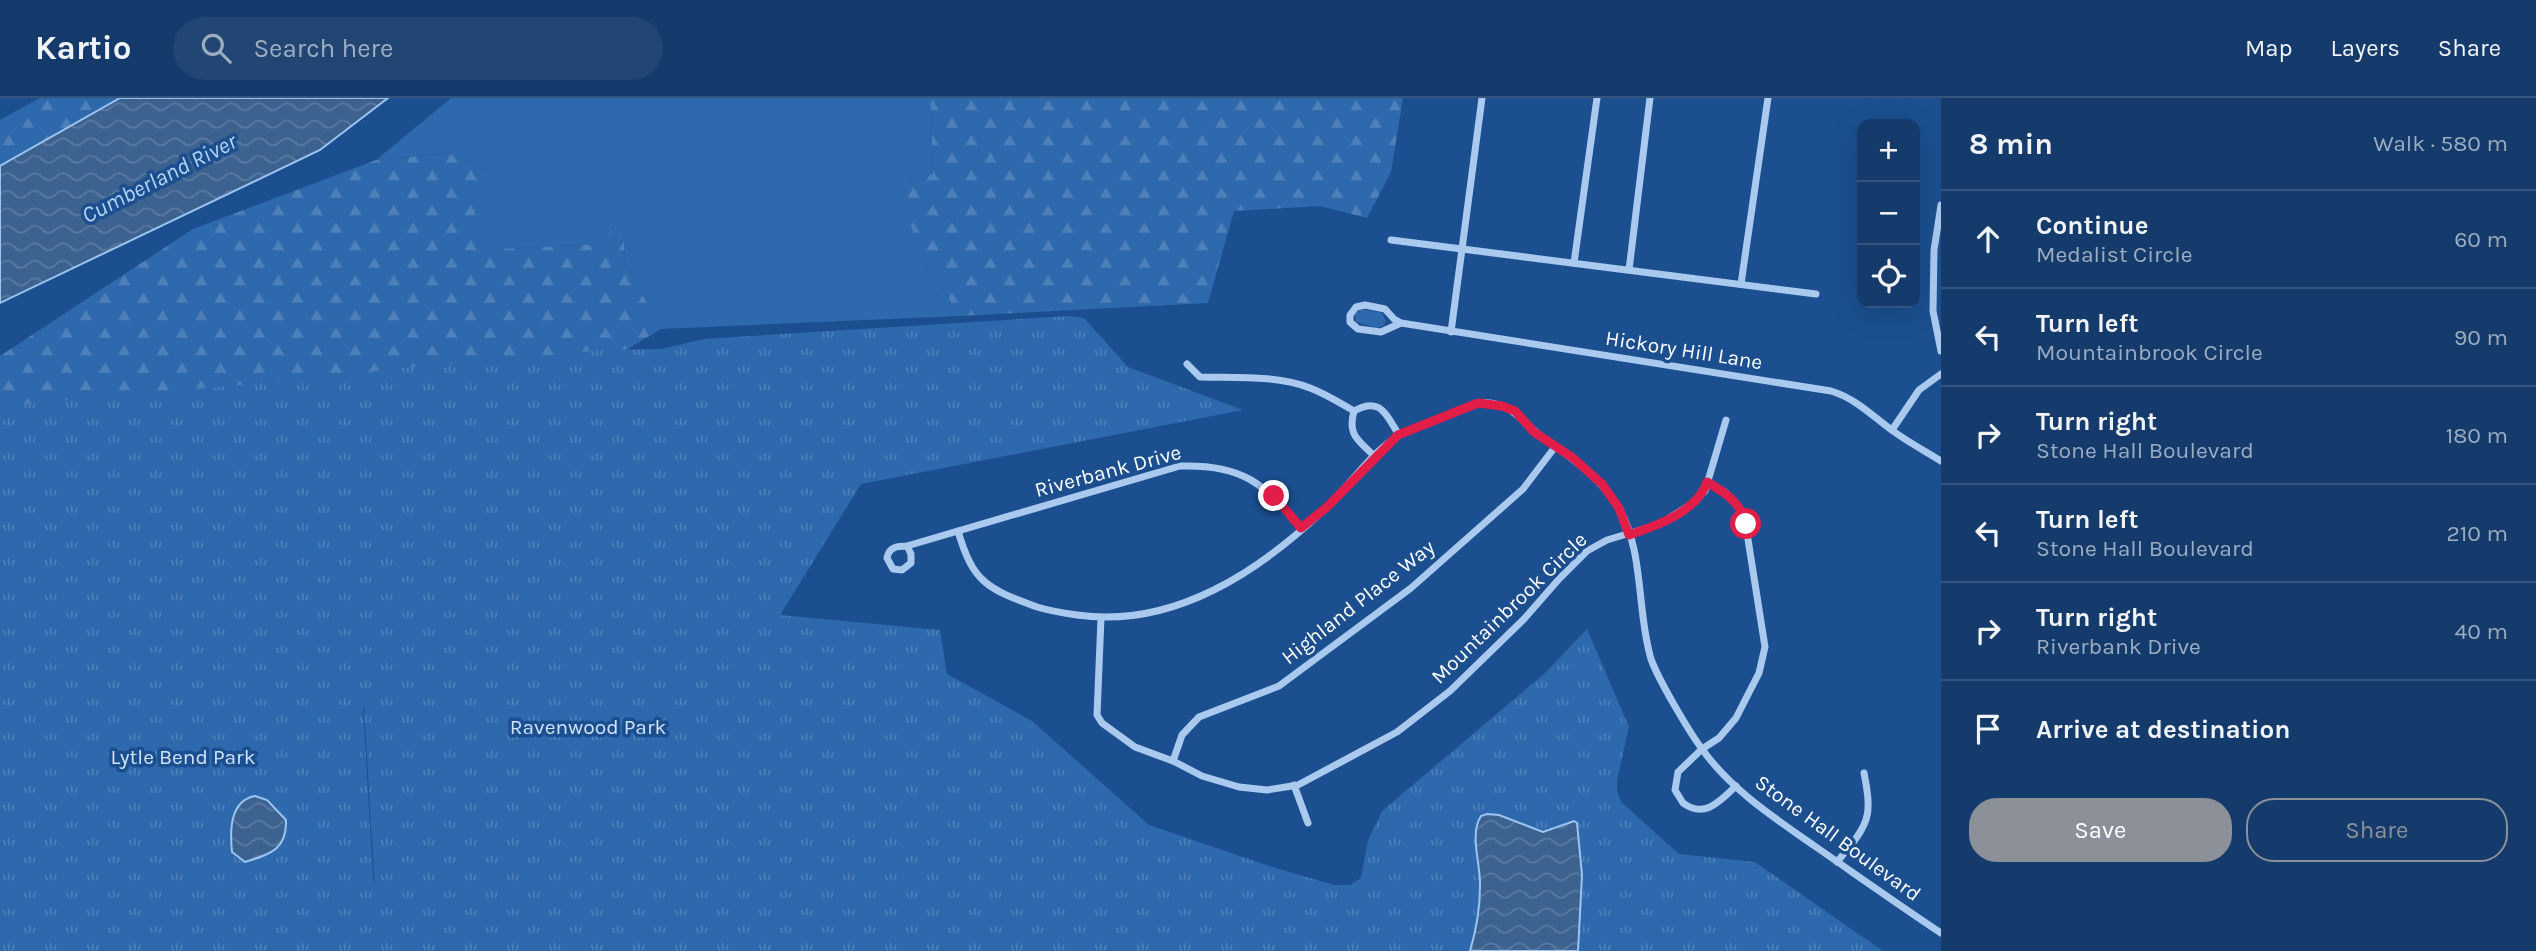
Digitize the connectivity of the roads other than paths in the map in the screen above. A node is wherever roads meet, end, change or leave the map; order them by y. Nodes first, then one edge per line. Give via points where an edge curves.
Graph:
1 (1482, 98) edge
2 (1597, 98) edge
3 (1650, 98) edge
4 (1768, 98) edge
5 (1941, 205) edge
6 (1391, 240) dead end
7 (1463, 248) junction
8 (1938, 250) edge
9 (1574, 263) junction
10 (1629, 270) junction
11 (1741, 285) junction
12 (1816, 294) dead end
13 (1401, 323) junction
14 (1451, 332) junction
15 (1941, 351) edge
16 (1187, 364) dead end
17 (1941, 374) edge
18 (1354, 411) junction
19 (1726, 419) dead end
20 (1892, 430) junction
21 (1398, 435) junction
22 (1555, 447) junction
23 (1375, 457) junction
24 (1941, 461) edge
25 (1707, 482) junction
26 (1301, 528) junction
27 (958, 531) junction
28 (1629, 535) junction
29 (907, 546) dead end
30 (1101, 618) junction
31 (1702, 749) junction
32 (1173, 761) junction
33 (1864, 773) dead end
34 (1294, 785) junction
35 (1736, 786) junction
36 (1308, 823) dead end
37 (1837, 862) junction
38 (1941, 933) edge

1 - 7 street
2 - 9 street
3 - 10 street
4 - 11 street
5 - 8 street
6 - 7 street
7 - 9 street
7 - 14 street
8 - 15 street via 1933,311
9 - 10 street
10 - 11 street
11 - 12 street
13 - 13 street, Hickory Hill Lane via 1385,309 1365,305 1350,315 1357,329 1381,332
13 - 14 street, Hickory Hill Lane
14 - 20 street, Hickory Hill Lane via 1832,391 1861,405
16 - 18 street via 1200,377 1282,381 1309,388
17 - 20 street via 1919,390
18 - 21 street via 1376,406
18 - 23 street via 1353,434
19 - 25 street, Mountainbrook Circle
20 - 24 street, Hickory Hill Lane
21 - 22 street, Stone Hall Boulevard via 1488,403 1515,411
21 - 23 street, Stone Hall Boulevard
22 - 28 street, Stone Hall Boulevard via 1602,484 1619,508
22 - 32 street, Highland Place Way via 1522,489 1411,588 1279,686 1199,717 1182,735
23 - 26 street, Stone Hall Boulevard
25 - 28 street, Mountainbrook Circle via 1705,491 1690,505 1660,524
25 - 31 street via 1726,493 1744,514 1765,647 1759,673 1736,718
26 - 27 street, Riverbank Drive via 1255,481 1223,468 1180,466
26 - 30 street, Stone Hall Boulevard via 1225,586 1155,611
27 - 29 street, Riverbank Drive
27 - 30 street, Stone Hall Boulevard via 974,572 997,592 1046,610
28 - 31 street, Stone Hall Boulevard via 1652,660
28 - 34 street, Mountainbrook Circle via 1587,551 1450,691 1397,732
30 - 32 street, Mountainbrook Circle via 1097,715 1135,747
31 - 35 street, Stone Hall Boulevard
31 - 35 street via 1676,775 1675,790 1683,803 1697,810 1709,809
32 - 34 street, Mountainbrook Circle via 1238,787 1267,790
33 - 37 street via 1867,817
34 - 36 street
35 - 37 street, Stone Hall Boulevard
37 - 38 street, Stone Hall Boulevard

